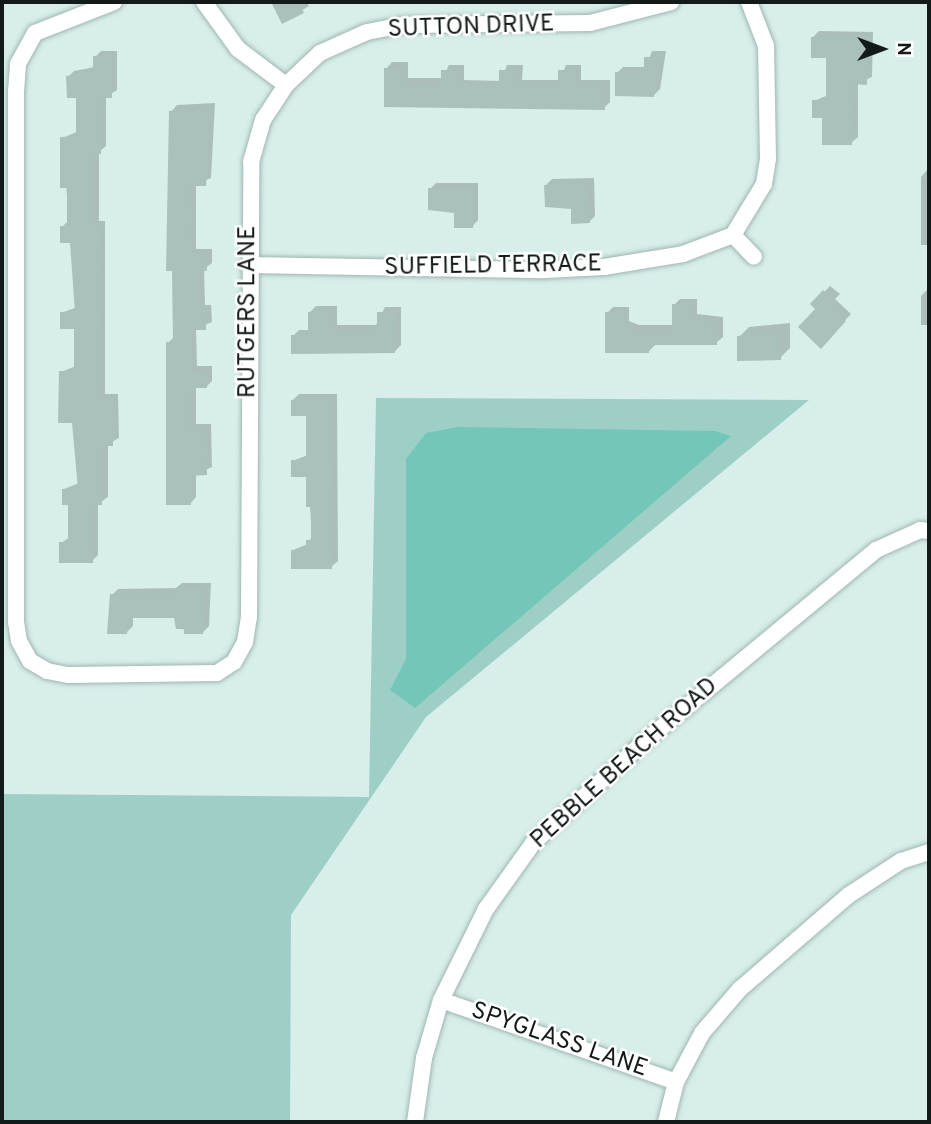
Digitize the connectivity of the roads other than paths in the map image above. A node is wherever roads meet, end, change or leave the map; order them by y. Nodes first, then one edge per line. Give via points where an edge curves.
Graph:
1 (114, 2) edge
2 (204, 2) edge
3 (671, 2) edge
4 (749, 2) edge
5 (286, 85) junction
6 (733, 235) junction
7 (754, 257) dead end
8 (249, 265) junction
9 (929, 531) edge
10 (929, 852) edge
11 (441, 1000) junction
12 (676, 1082) junction
13 (415, 1122) edge
14 (666, 1122) edge

1 - 8 street, RUTGERS LANE via 34,33 18,64 19,641 30,661 68,676 196,676 217,673 234,662 245,642 249,617
2 - 5 street via 238,49
3 - 5 street, SUTTON DRIVE via 590,23 404,25 367,32 320,53
4 - 6 street via 766,46 768,159 760,193
5 - 8 street, RUTGERS LANE via 263,120 251,162
6 - 7 street
6 - 8 street, SUFFIELD TERRACE via 683,254 604,267
9 - 11 street, PEBBLE BEACH ROAD via 920,530 876,550 644,741 533,843 486,909
10 - 12 street via 901,861 849,895 740,989 702,1033
11 - 12 street, SPYGLASS LANE
11 - 13 street, PEBBLE BEACH ROAD via 424,1058
12 - 14 street

